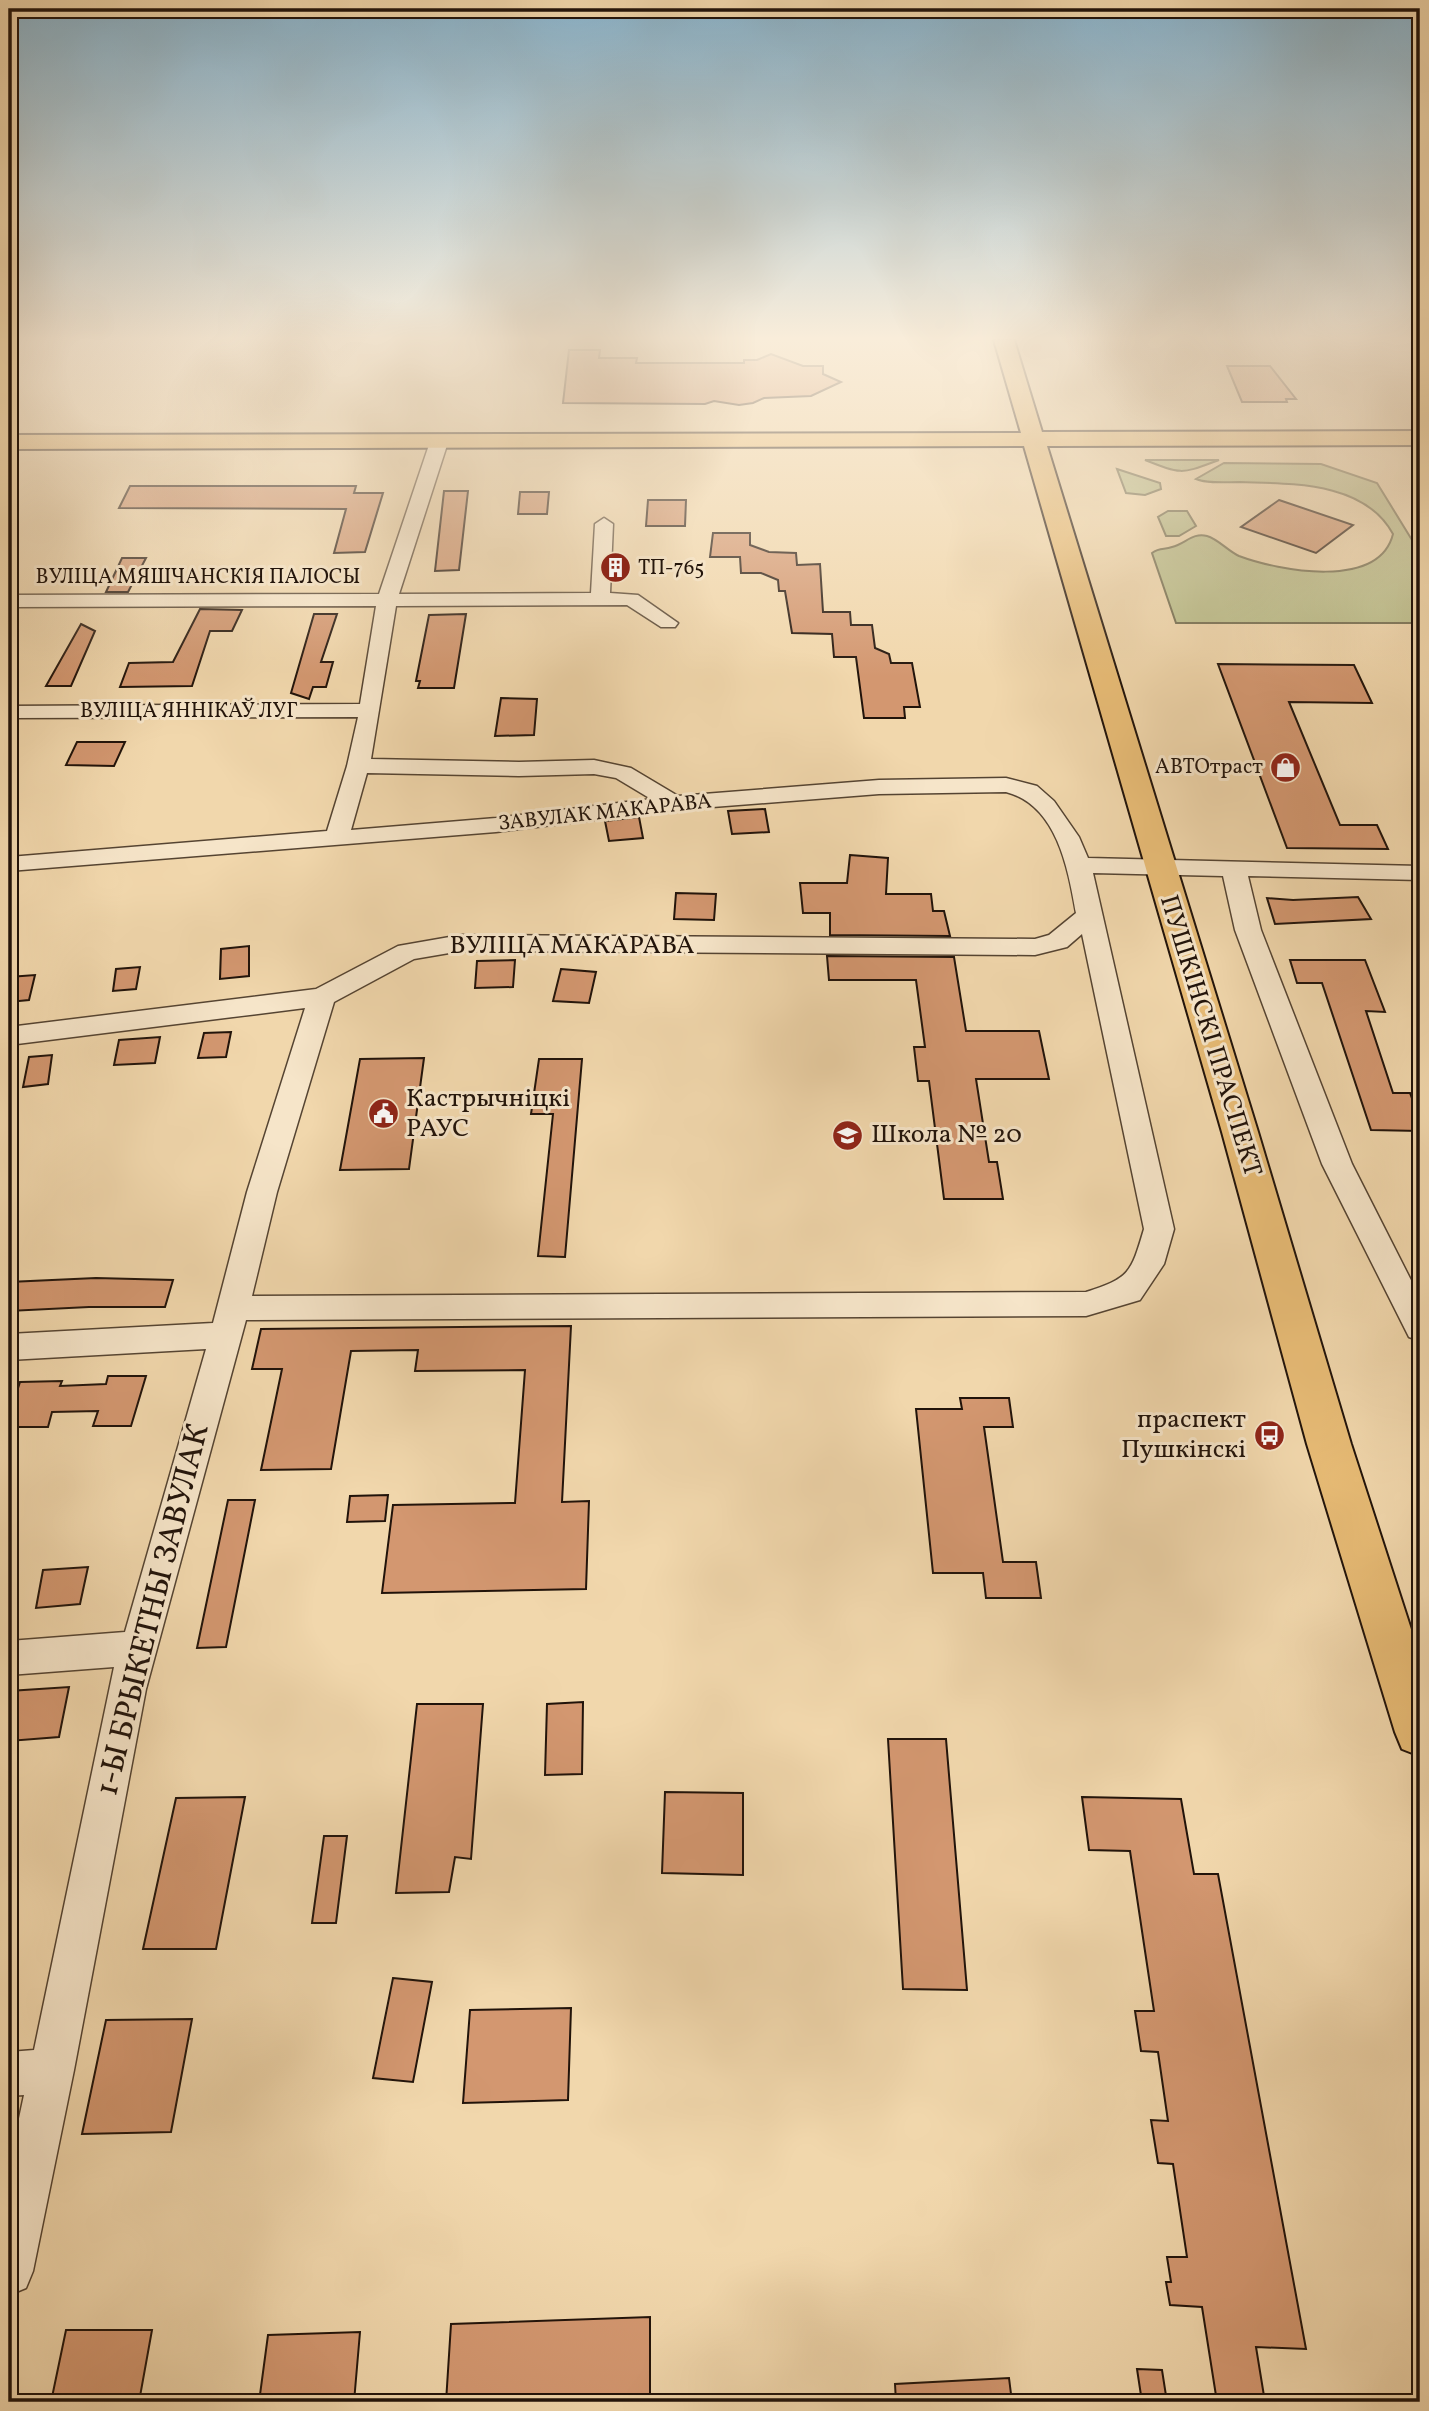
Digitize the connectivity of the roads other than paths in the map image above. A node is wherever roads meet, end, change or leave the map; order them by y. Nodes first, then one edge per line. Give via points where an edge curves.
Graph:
1 (436, 453) edge
2 (1038, 453) edge
3 (604, 524) dead end
4 (600, 599) junction
5 (387, 600) junction
6 (9, 601) edge
7 (668, 623) dead end
8 (370, 710) junction
9 (9, 712) edge
10 (358, 766) junction
11 (674, 803) junction
12 (337, 837) junction
13 (9, 864) edge
14 (1079, 865) junction
15 (1160, 869) junction
16 (1234, 870) junction
17 (1420, 873) edge
18 (1089, 915) junction
19 (322, 997) junction
20 (9, 1036) edge
21 (229, 1321) junction
22 (1420, 1328) edge
23 (9, 1347) edge
24 (137, 1647) junction
25 (9, 1658) edge
26 (1420, 1732) edge
27 (52, 2070) junction
28 (9, 2074) edge
29 (9, 2271) edge

1 - 5 street
2 - 15 main road, ПУШКІНСКІ ПРАСПЕКТ
3 - 4 street
4 - 5 street, ВУЛІЦА МЯШЧАНСКІЯ ПАЛОСЫ
4 - 7 street, ВУЛІЦА МЯШЧАНСКІЯ ПАЛОСЫ via 631,599
5 - 6 street, ВУЛІЦА МЯШЧАНСКІЯ ПАЛОСЫ
5 - 8 street
8 - 9 street, ВУЛІЦА ЯННІКАЎ ЛУГ
8 - 10 street
10 - 11 street via 594,766 623,773
10 - 12 street
11 - 12 street, ЗАВУЛАК МАКАРАВА via 496,825
11 - 14 street, ЗАВУЛАК МАКАРАВА via 879,786 1006,785 1029,791 1046,806
12 - 13 street, ЗАВУЛАК МАКАРАВА
14 - 15 street
14 - 18 street
15 - 16 street
15 - 26 main road, ПУШКІНСКІ ПРАСПЕКТ via 1329,1444
16 - 17 street
16 - 22 street via 1248,930 1337,1164
18 - 19 street, ВУЛІЦА МАКАРАВА via 1058,941 1035,947 461,943 407,952
18 - 21 street via 1159,1228 1149,1264 1129,1291 1086,1304
19 - 20 street, ВУЛІЦА МАКАРАВА
19 - 21 street, 1-Ы БРЫКЕТНЫ ЗАВУЛАК via 262,1192
21 - 23 street
21 - 24 street, 1-Ы БРЫКЕТНЫ ЗАВУЛАК
24 - 25 street
24 - 27 street, 1-Ы БРЫКЕТНЫ ЗАВУЛАК
27 - 28 street
27 - 29 street, 1-Ы БРЫКЕТНЫ ЗАВУЛАК

